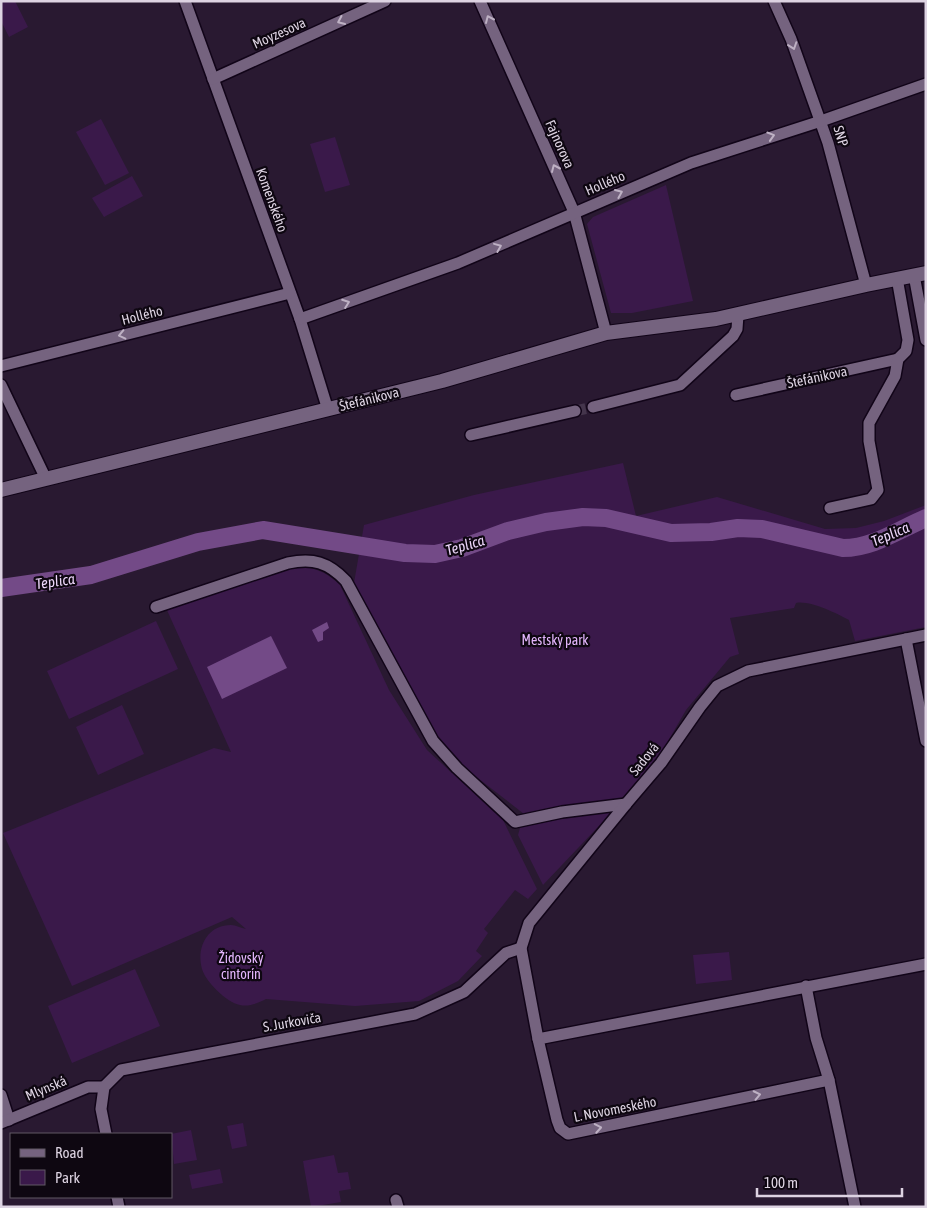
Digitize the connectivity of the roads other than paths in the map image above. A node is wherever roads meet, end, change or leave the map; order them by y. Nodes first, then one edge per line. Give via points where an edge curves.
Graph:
1 (185, 1) edge
2 (385, 1) edge
3 (480, 1) edge
4 (778, 2) edge
5 (212, 79) junction
6 (926, 84) edge
7 (821, 121) junction
8 (574, 212) junction
9 (920, 274) edge
10 (897, 278) junction
11 (866, 284) junction
12 (290, 293) junction
13 (738, 315) junction
14 (300, 319) junction
15 (606, 334) junction
16 (926, 340) edge
17 (898, 360) junction
18 (1, 366) edge
19 (1, 385) edge
20 (736, 394) dead end
21 (594, 407) tunnel mouth
22 (328, 410) junction
23 (575, 411) tunnel mouth
24 (470, 436) dead end
25 (46, 479) junction
26 (1, 490) edge
27 (830, 508) dead end
28 (156, 607) dead end
29 (926, 635) edge
30 (906, 639) junction
31 (926, 741) edge
32 (626, 804) junction
33 (521, 948) junction
34 (926, 964) edge
35 (806, 986) junction
36 (538, 1038) junction
37 (828, 1080) junction
38 (104, 1087) junction
39 (1, 1095) edge
40 (5, 1122) edge
41 (106, 1133) edge
42 (855, 1207) edge

1 - 5 street, Komenského
2 -> 5 street, Moyzesova
8 -> 3 street, Fajnorova
4 -> 7 street, SNP
5 - 12 street, Komenského
6 - 7 street, Hollého
8 -> 7 street, Hollého via 691,163
7 - 11 street, SNP
14 -> 8 street, Hollého via 458,263
8 - 15 street, Fajnorova
9 - 10 street, Štefánikova
9 - 16 street
10 - 11 street, Štefánikova
10 - 17 street via 908,340 906,352
11 - 13 street, Štefánikova
12 - 14 street, Komenského
12 -> 18 street, Hollého
13 - 15 street, Štefánikova
13 - 21 street via 733,336 680,385
14 - 22 street, Komenského
15 - 22 street, Štefánikova
17 - 20 street, Štefánikova
17 - 27 street via 895,376 869,423 878,490 871,499
19 - 25 street
22 - 25 street, Štefánikova
23 - 24 street
25 - 26 street, Štefánikova
28 - 32 street via 288,563 302,560 321,563 338,572 346,581 433,741 515,822
29 - 30 street, Sadová
30 - 31 street
30 - 32 street, Sadová via 748,671 717,686 662,763
32 - 33 street, Sadová via 529,923
33 - 36 street, Sadová
33 - 38 street, S. Jurkoviča via 506,953 464,992 415,1014 121,1070
34 - 35 street
35 - 36 street
35 - 37 street
36 -> 37 street, L. Novomeského via 557,1120 560,1128 568,1134
37 - 42 street
38 - 40 street, Mlynská via 88,1087
38 - 41 street via 101,1109
39 - 40 street

